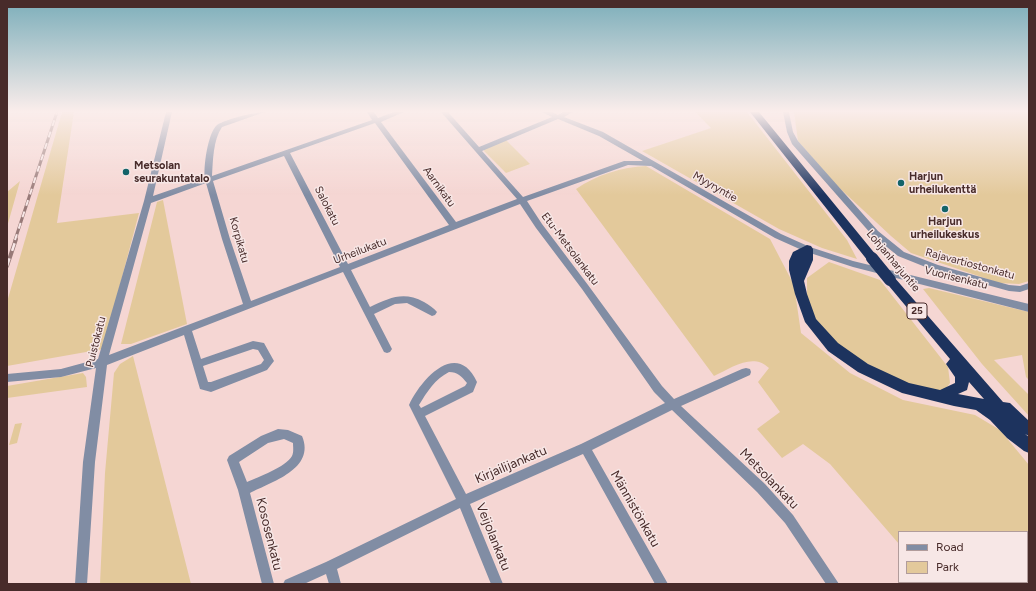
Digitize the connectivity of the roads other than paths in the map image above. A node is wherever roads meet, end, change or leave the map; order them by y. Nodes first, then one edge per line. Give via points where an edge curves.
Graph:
1 (162, 140) edge
2 (214, 140) edge
3 (326, 140) edge
4 (391, 140) edge
5 (468, 140) edge
6 (503, 140) edge
7 (611, 140) edge
8 (776, 140) edge
9 (794, 140) edge
10 (477, 150) junction
11 (287, 154) junction
12 (639, 156) junction
13 (627, 163) junction
14 (652, 164) junction
15 (208, 180) junction
16 (522, 200) junction
17 (148, 201) junction
18 (454, 226) junction
19 (806, 248) junction
20 (347, 268) junction
21 (878, 271) joint
22 (1029, 286) edge
23 (248, 306) junction
24 (1029, 308) edge
25 (368, 312) junction
26 (432, 312) dead end
27 (188, 330) junction
28 (943, 343) junction
29 (387, 349) dead end
30 (102, 362) junction
31 (198, 364) junction
32 (746, 372) dead end
33 (7, 378) edge
34 (982, 388) junction
35 (942, 396) junction
36 (672, 405) junction
37 (419, 414) junction
38 (1029, 429) edge
39 (1029, 443) edge
40 (1029, 446) edge
41 (584, 448) junction
42 (244, 490) junction
43 (463, 501) junction
44 (330, 566) junction
45 (81, 584) edge
46 (268, 584) edge
47 (289, 584) edge
48 (335, 584) edge
49 (497, 584) edge
50 (662, 584) edge
51 (833, 584) edge

1 - 17 street, Puistokatu
2 - 15 street
3 - 11 street
4 - 18 street, Aarnikatu
5 - 10 street, Etu-Metsolankatu
6 - 10 street
7 - 12 street, Myyryntie
8 - 28 highway, Lohjanharjuntie / 25, bridge
9 - 22 street, Rajavartiostonkatu via 875,233 901,254 936,268 1009,288 1020,289
10 - 16 street, Etu-Metsolankatu
11 - 15 street
11 - 20 street, Salokatu
12 - 13 street, Urheilukatu
12 - 14 street, Myyryntie
13 - 14 street, Urheilukatu
13 - 16 street, Urheilukatu
14 - 19 street, Myyryntie via 778,236
15 - 17 street
15 - 23 street, Korpikatu
16 - 18 street, Urheilukatu
16 - 36 street, Etu-Metsolankatu
17 - 30 street, Puistokatu
18 - 20 street, Urheilukatu
19 - 21 street, Myyryntie
19 - 35 highway via 807,260 798,280 801,294 811,322 833,348 886,380 922,394
20 - 23 street, Urheilukatu
20 - 25 street, Salokatu
21 - 24 street, Vuorisenkatu
23 - 27 street, Urheilukatu
25 - 26 street via 404,298 421,304
25 - 29 street, Salokatu
27 - 30 street, Urheilukatu
27 - 31 street
28 - 34 highway, Lohjanharjuntie / 25
28 - 35 highway via 951,362 962,376 962,386
30 - 33 street, Urheilukatu via 61,373
30 - 45 street, Puistokatu via 89,462
31 - 31 street via 204,386 211,387 264,367 269,361 261,346 253,345
32 - 36 street, Kirjailijankatu
34 - 38 highway
34 - 39 highway, Lohjanharjuntie / 25
35 - 40 highway via 979,404 996,415 1012,433
36 - 41 street, Kirjailijankatu
36 - 51 street, Metsolankatu via 761,488 789,519
37 - 37 street via 414,405 437,373 454,367 462,369 472,382 469,389
37 - 43 street, Veijolankatu
41 - 43 street, Kirjailijankatu
41 - 50 street, Männistönkatu
42 - 42 street, Kososenkatu via 233,460 257,444 283,434 298,440 299,448 292,464
42 - 46 street, Kososenkatu
43 - 44 street, Kirjailijankatu
43 - 49 street, Veijolankatu
44 - 47 street, Kirjailijankatu
44 - 48 street

